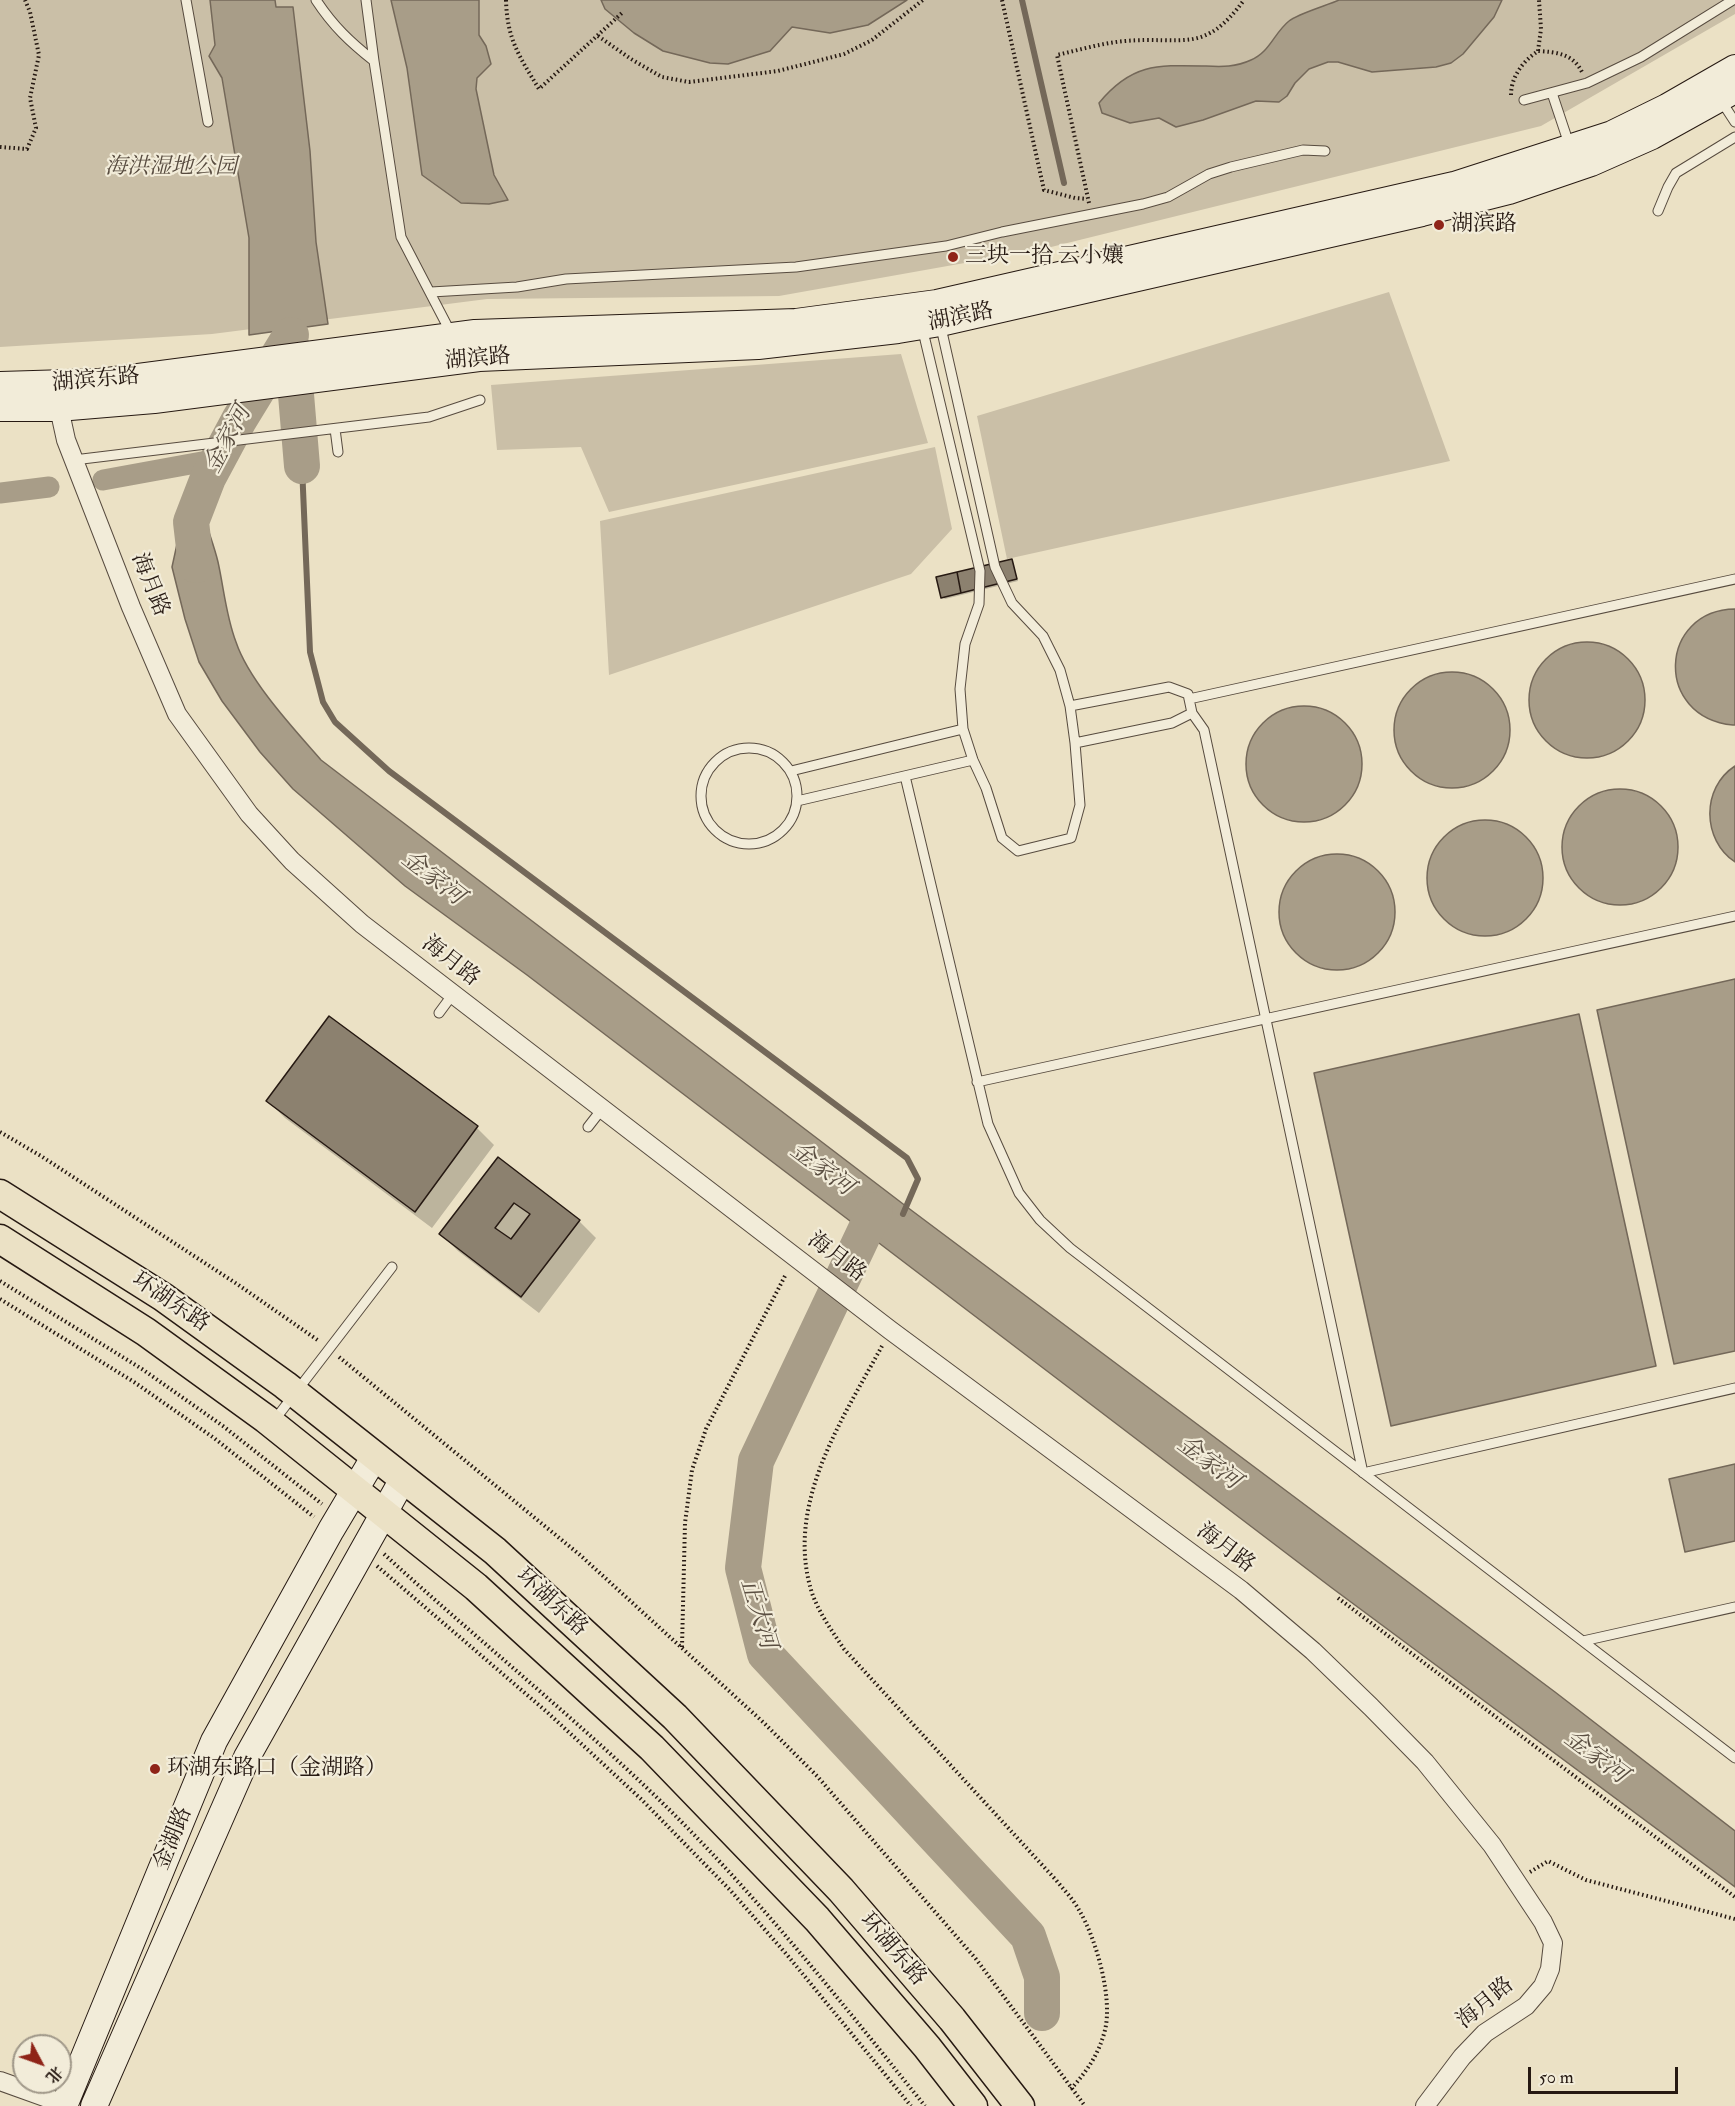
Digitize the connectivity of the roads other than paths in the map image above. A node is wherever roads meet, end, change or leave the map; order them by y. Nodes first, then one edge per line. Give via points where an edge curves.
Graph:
1 (186, 0) edge
2 (316, 0) edge
3 (366, 0) edge
4 (1733, 0) edge
5 (374, 61) junction
6 (1735, 68) edge
7 (1552, 93) junction
8 (1728, 94) edge
9 (1524, 100) dead end
10 (208, 122) dead end
11 (1735, 122) edge
12 (1735, 137) edge
13 (1570, 147) junction
14 (1325, 151) dead end
15 (1658, 211) dead end
16 (430, 292) junction
17 (931, 324) junction
18 (453, 336) junction
19 (192, 383) junction
20 (0, 386) edge
21 (56, 397) junction
22 (480, 400) dead end
23 (0, 408) edge
24 (333, 429) junction
25 (338, 452) dead end
26 (74, 460) junction
27 (1735, 579) edge
28 (1189, 699) junction
29 (1070, 706) junction
30 (1192, 713) junction
31 (963, 729) junction
32 (1075, 743) junction
33 (973, 760) junction
34 (791, 771) junction
35 (905, 776) junction
36 (797, 801) junction
37 (1735, 916) edge
38 (453, 994) junction
39 (439, 1013) dead end
40 (1266, 1019) junction
41 (977, 1082) junction
42 (602, 1109) junction
43 (588, 1127) dead end
44 (0, 1194) edge
45 (0, 1239) edge
46 (392, 1267) dead end
47 (1735, 1388) edge
48 (295, 1392) junction
49 (272, 1423) junction
50 (375, 1456) junction
51 (1363, 1473) junction
52 (404, 1479) junction
53 (355, 1490) junction
54 (385, 1514) junction
55 (1735, 1607) edge
56 (1583, 1641) junction
57 (1735, 1758) edge
58 (0, 2081) edge
59 (64, 2105) edge
60 (94, 2106) edge
61 (973, 2106) edge
62 (1020, 2106) edge
63 (1425, 2106) edge

1 - 10 lane
2 - 5 lane via 345,39
3 - 5 lane
4 - 7 lane via 1641,57 1587,83
5 - 16 lane via 401,237
6 - 13 main road, 湖滨路 via 1612,134
7 - 9 lane
7 - 13 lane
8 - 11 lane
8 - 17 main road, 湖滨路 via 1652,136 1509,191
12 - 15 lane via 1676,173
13 - 18 main road, 湖滨路 via 1454,185 937,303 796,322
14 - 16 lane via 1303,150 1231,166 1168,196 946,246 796,267 566,279 517,287
16 - 18 lane
17 - 19 main road, 湖滨路 via 758,346 479,358 360,373
17 - 29 lane via 995,567 1012,603 1043,636 1060,670
17 - 31 lane via 980,571 979,604 965,644 960,689
18 - 19 main road, 湖滨路 via 349,350
19 - 21 main road, 湖滨东路 via 100,382
20 - 21 main road, 湖滨东路
21 - 23 main road, 湖滨东路
21 - 26 street, 海月路
22 - 24 lane via 429,417
24 - 25 lane
24 - 26 lane
26 - 38 street, 海月路 via 177,714 205,754 249,814 292,861 362,924
27 - 28 lane
28 - 29 lane via 1188,694 1168,687
28 - 30 lane
29 - 32 lane
30 - 32 lane via 1172,723
30 - 40 lane via 1204,730
31 - 33 lane
31 - 34 lane
32 - 33 lane via 1080,805 1071,837 1018,851 1002,838
33 - 35 lane
34 - 36 lane
34 - 36 lane via 766,750 734,749 708,769 700,800 713,829 741,844 771,839 793,816
35 - 36 lane
35 - 41 lane
37 - 40 lane
38 - 39 lane
38 - 42 street, 海月路
40 - 41 lane
40 - 51 lane
41 - 51 lane via 1003,1160 1019,1193 1040,1220 1070,1248
42 - 43 lane
42 - 63 street, 海月路 via 890,1330 1241,1590 1312,1651 1425,1762 1492,1845 1553,1943 1543,1986 1526,2006 1485,2033
44 - 48 main road, 环湖东路 via 163,1297
45 - 49 main road, 环湖东路 via 146,1332
46 - 48 lane
47 - 51 lane
48 - 49 lane
48 - 50 main road, 环湖东路
49 - 53 main road, 环湖东路
50 - 52 main road, 环湖东路
50 - 53 main road, 金湖路
51 - 56 lane
52 - 54 main road, 金湖路
52 - 62 main road, 环湖东路 via 495,1551 675,1717 841,1890 952,2019
53 - 54 main road, 环湖东路
53 - 59 main road, 金湖路 via 214,1741
54 - 60 main road, 金湖路 via 247,1757
54 - 61 main road, 环湖东路 via 476,1587 652,1748 817,1920
55 - 56 lane
56 - 57 lane
58 - 59 street

